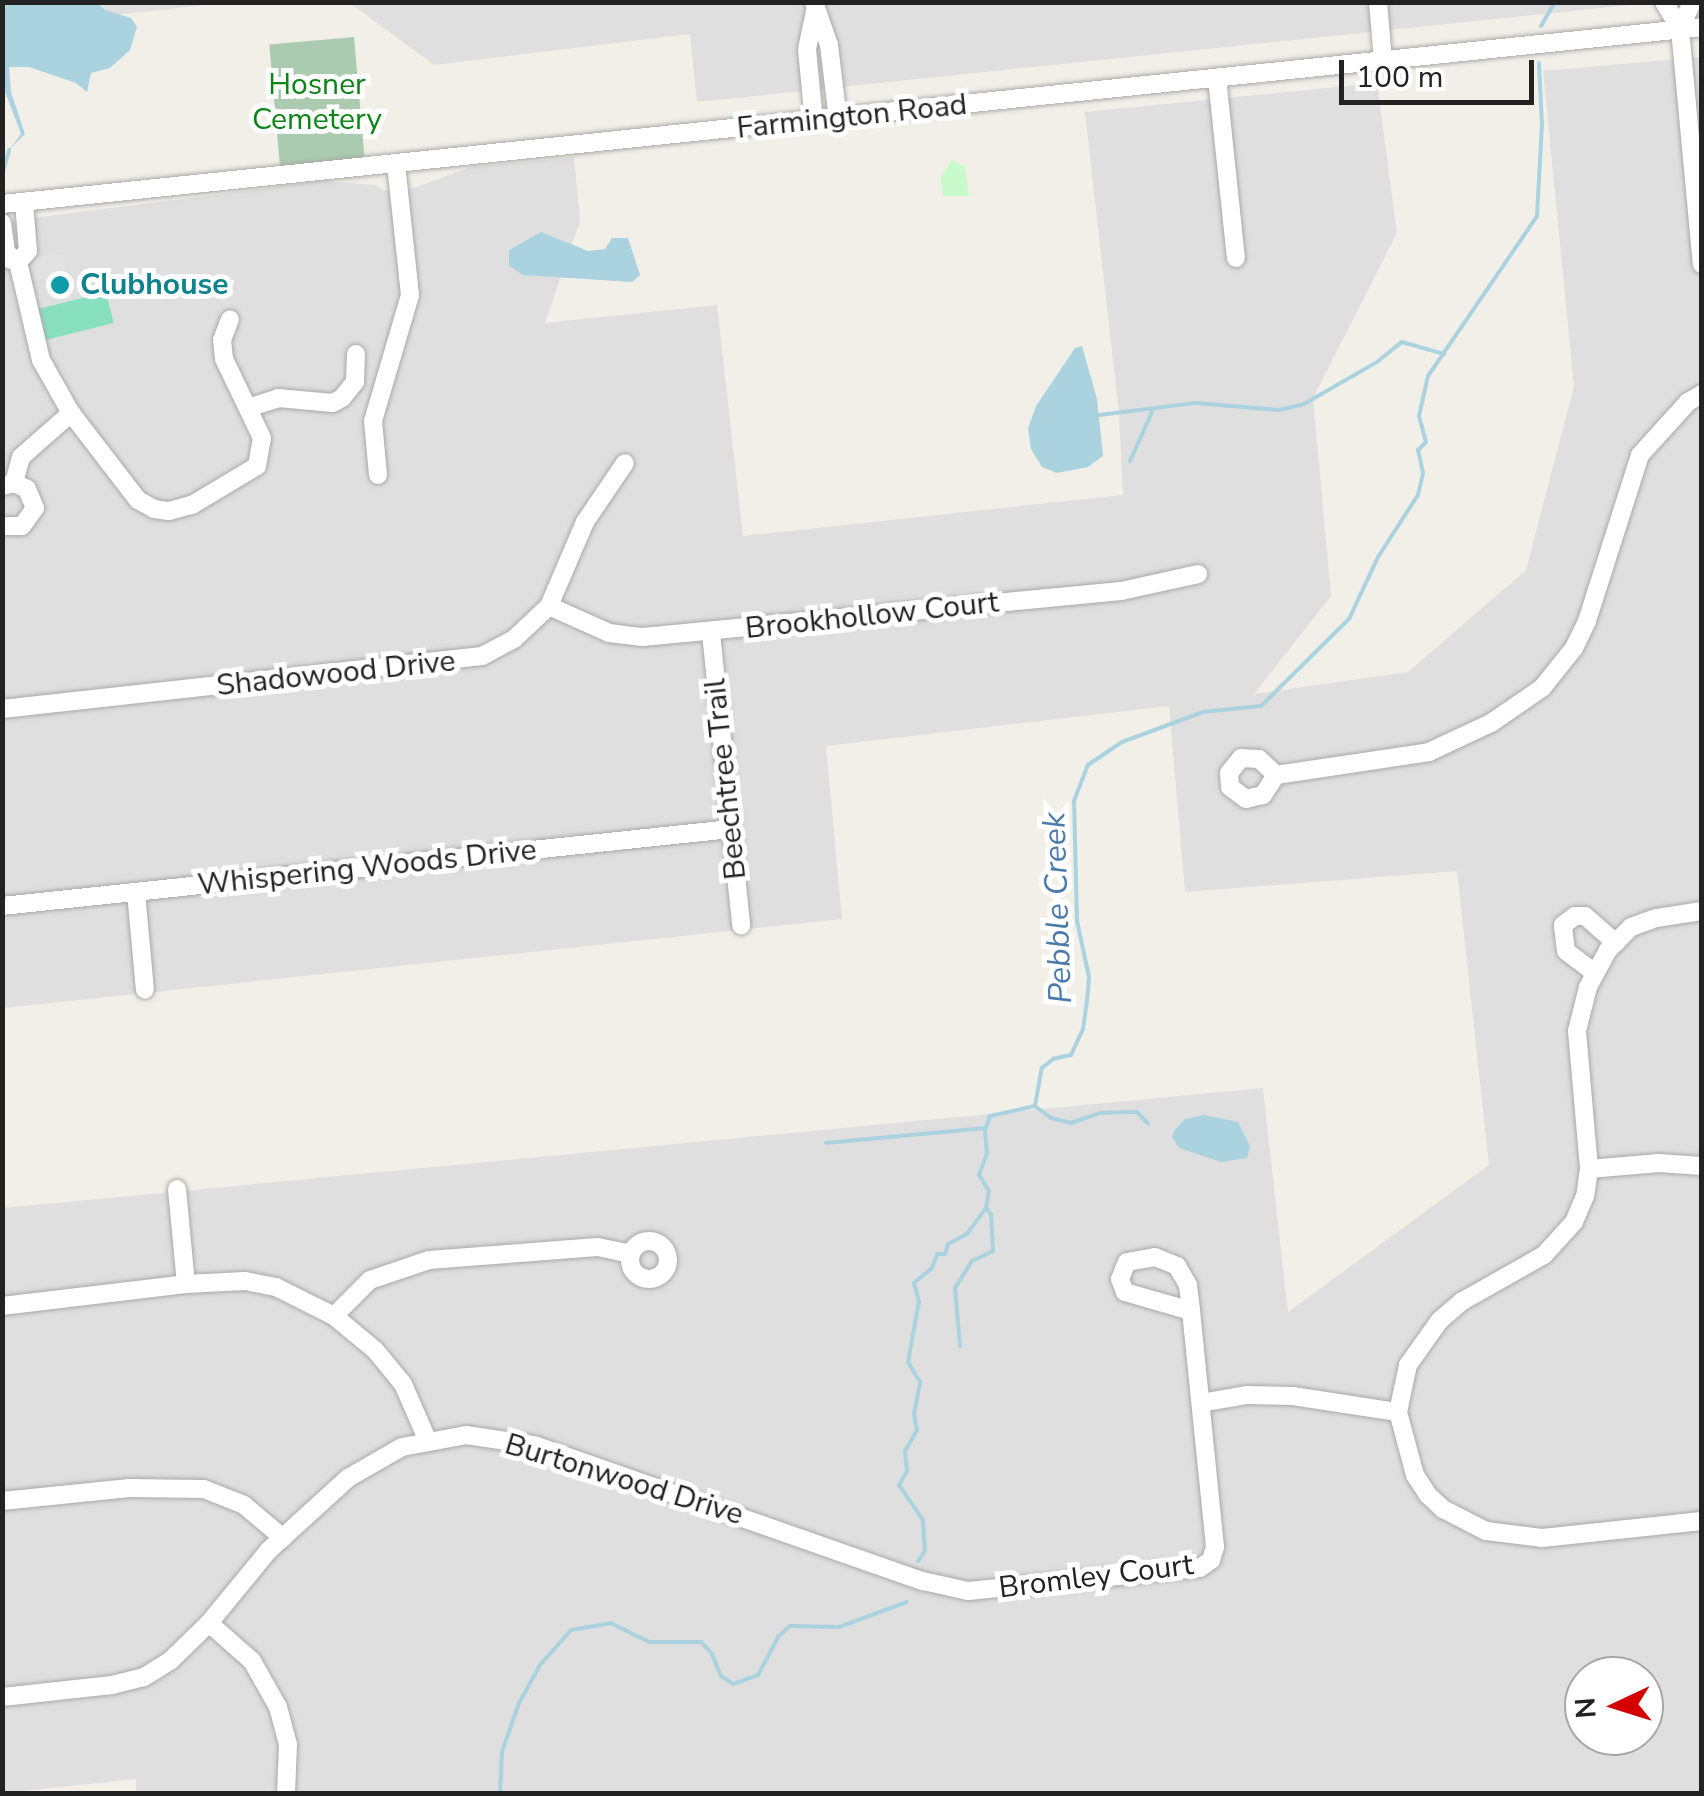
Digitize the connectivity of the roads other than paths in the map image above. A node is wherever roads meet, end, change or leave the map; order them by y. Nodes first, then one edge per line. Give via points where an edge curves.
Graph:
1 (1378, 2) edge
2 (1664, 2) edge
3 (1692, 2) edge
4 (815, 6) edge
5 (1702, 27) edge
6 (1680, 29) junction
7 (1383, 60) junction
8 (1217, 78) junction
9 (838, 119) junction
10 (814, 122) junction
11 (396, 165) junction
12 (24, 202) junction
13 (2, 204) edge
14 (2, 223) edge
15 (1236, 258) dead end
16 (10, 260) edge
17 (1702, 264) edge
18 (230, 319) dead end
19 (356, 354) dead end
20 (1702, 394) edge
21 (248, 408) junction
22 (72, 413) junction
23 (625, 463) dead end
24 (378, 475) dead end
25 (8, 484) edge
26 (2, 526) edge
27 (1198, 574) dead end
28 (549, 606) junction
29 (711, 634) junction
30 (2, 710) edge
31 (1276, 775) dead end
32 (730, 829) junction
33 (136, 892) junction
34 (2, 906) edge
35 (1702, 911) edge
36 (741, 925) dead end
37 (1616, 942) junction
38 (1596, 973) junction
39 (145, 990) dead end
40 (1702, 1166) edge
41 (1589, 1169) junction
42 (177, 1189) dead end
43 (630, 1254) dead end
44 (186, 1284) junction
45 (2, 1306) edge
46 (1191, 1311) dead end
47 (334, 1316) junction
48 (1201, 1403) junction
49 (1398, 1412) junction
50 (427, 1439) junction
51 (2, 1500) edge
52 (1702, 1521) edge
53 (283, 1538) junction
54 (910, 1576) joint
55 (209, 1623) junction
56 (2, 1697) edge
57 (286, 1794) edge

1 - 7 street
2 - 6 street
3 - 6 street
4 - 9 street via 829,45
4 - 10 street via 807,49
5 - 6 street, Farmington Road
6 - 7 street, Farmington Road
6 - 17 street
7 - 8 street, Farmington Road
8 - 9 street, Farmington Road
8 - 15 street
9 - 10 street, Farmington Road
10 - 11 street, Farmington Road
11 - 12 street, Farmington Road
11 - 24 street via 410,296 373,421
12 - 13 street, Farmington Road
12 - 16 street via 28,251
14 - 16 street
16 - 22 street via 41,360
18 - 21 street via 224,359
19 - 21 street via 355,382 333,403 278,398
20 - 31 street via 1640,454 1587,622 1542,688 1491,723 1428,752
21 - 22 street via 262,438 256,466 192,505 169,511 138,500
22 - 25 street via 21,457
23 - 28 street, Shadowood Drive via 585,522
25 - 26 street via 27,488 35,508 22,526
27 - 29 street, Brookhollow Court via 1121,591
28 - 29 street, Brookhollow Court via 626,636
28 - 30 street, Shadowood Drive via 514,639 467,660
29 - 32 street, Beechtree Trail
32 - 33 street, Whispering Woods Drive
32 - 36 street, Beechtree Trail
33 - 34 street, Whispering Woods Drive
33 - 39 street
35 - 37 street via 1631,927
37 - 38 street
37 - 38 street via 1584,916 1564,925 1566,951
38 - 41 street via 1578,1031
40 - 41 street
41 - 49 street via 1574,1222 1544,1255 1461,1302 1423,1342 1408,1365
42 - 44 street
43 - 47 street via 598,1247 428,1260 370,1280
44 - 45 street
44 - 47 street via 276,1287
46 - 48 street, Bromley Court
47 - 50 street via 403,1384
48 - 49 street via 1293,1396
48 - 54 street, Bromley Court via 1215,1547 1206,1566 968,1591
49 - 52 street via 1415,1475 1428,1495 1486,1532 1542,1538
50 - 53 street, Burtonwood Drive via 348,1478
50 - 54 street, Burtonwood Drive via 466,1435 534,1445
51 - 53 street via 129,1488 204,1489 244,1505
53 - 55 street, Burtonwood Drive
55 - 56 street, Burtonwood Drive via 144,1677
55 - 57 street via 252,1661 278,1707 288,1744

